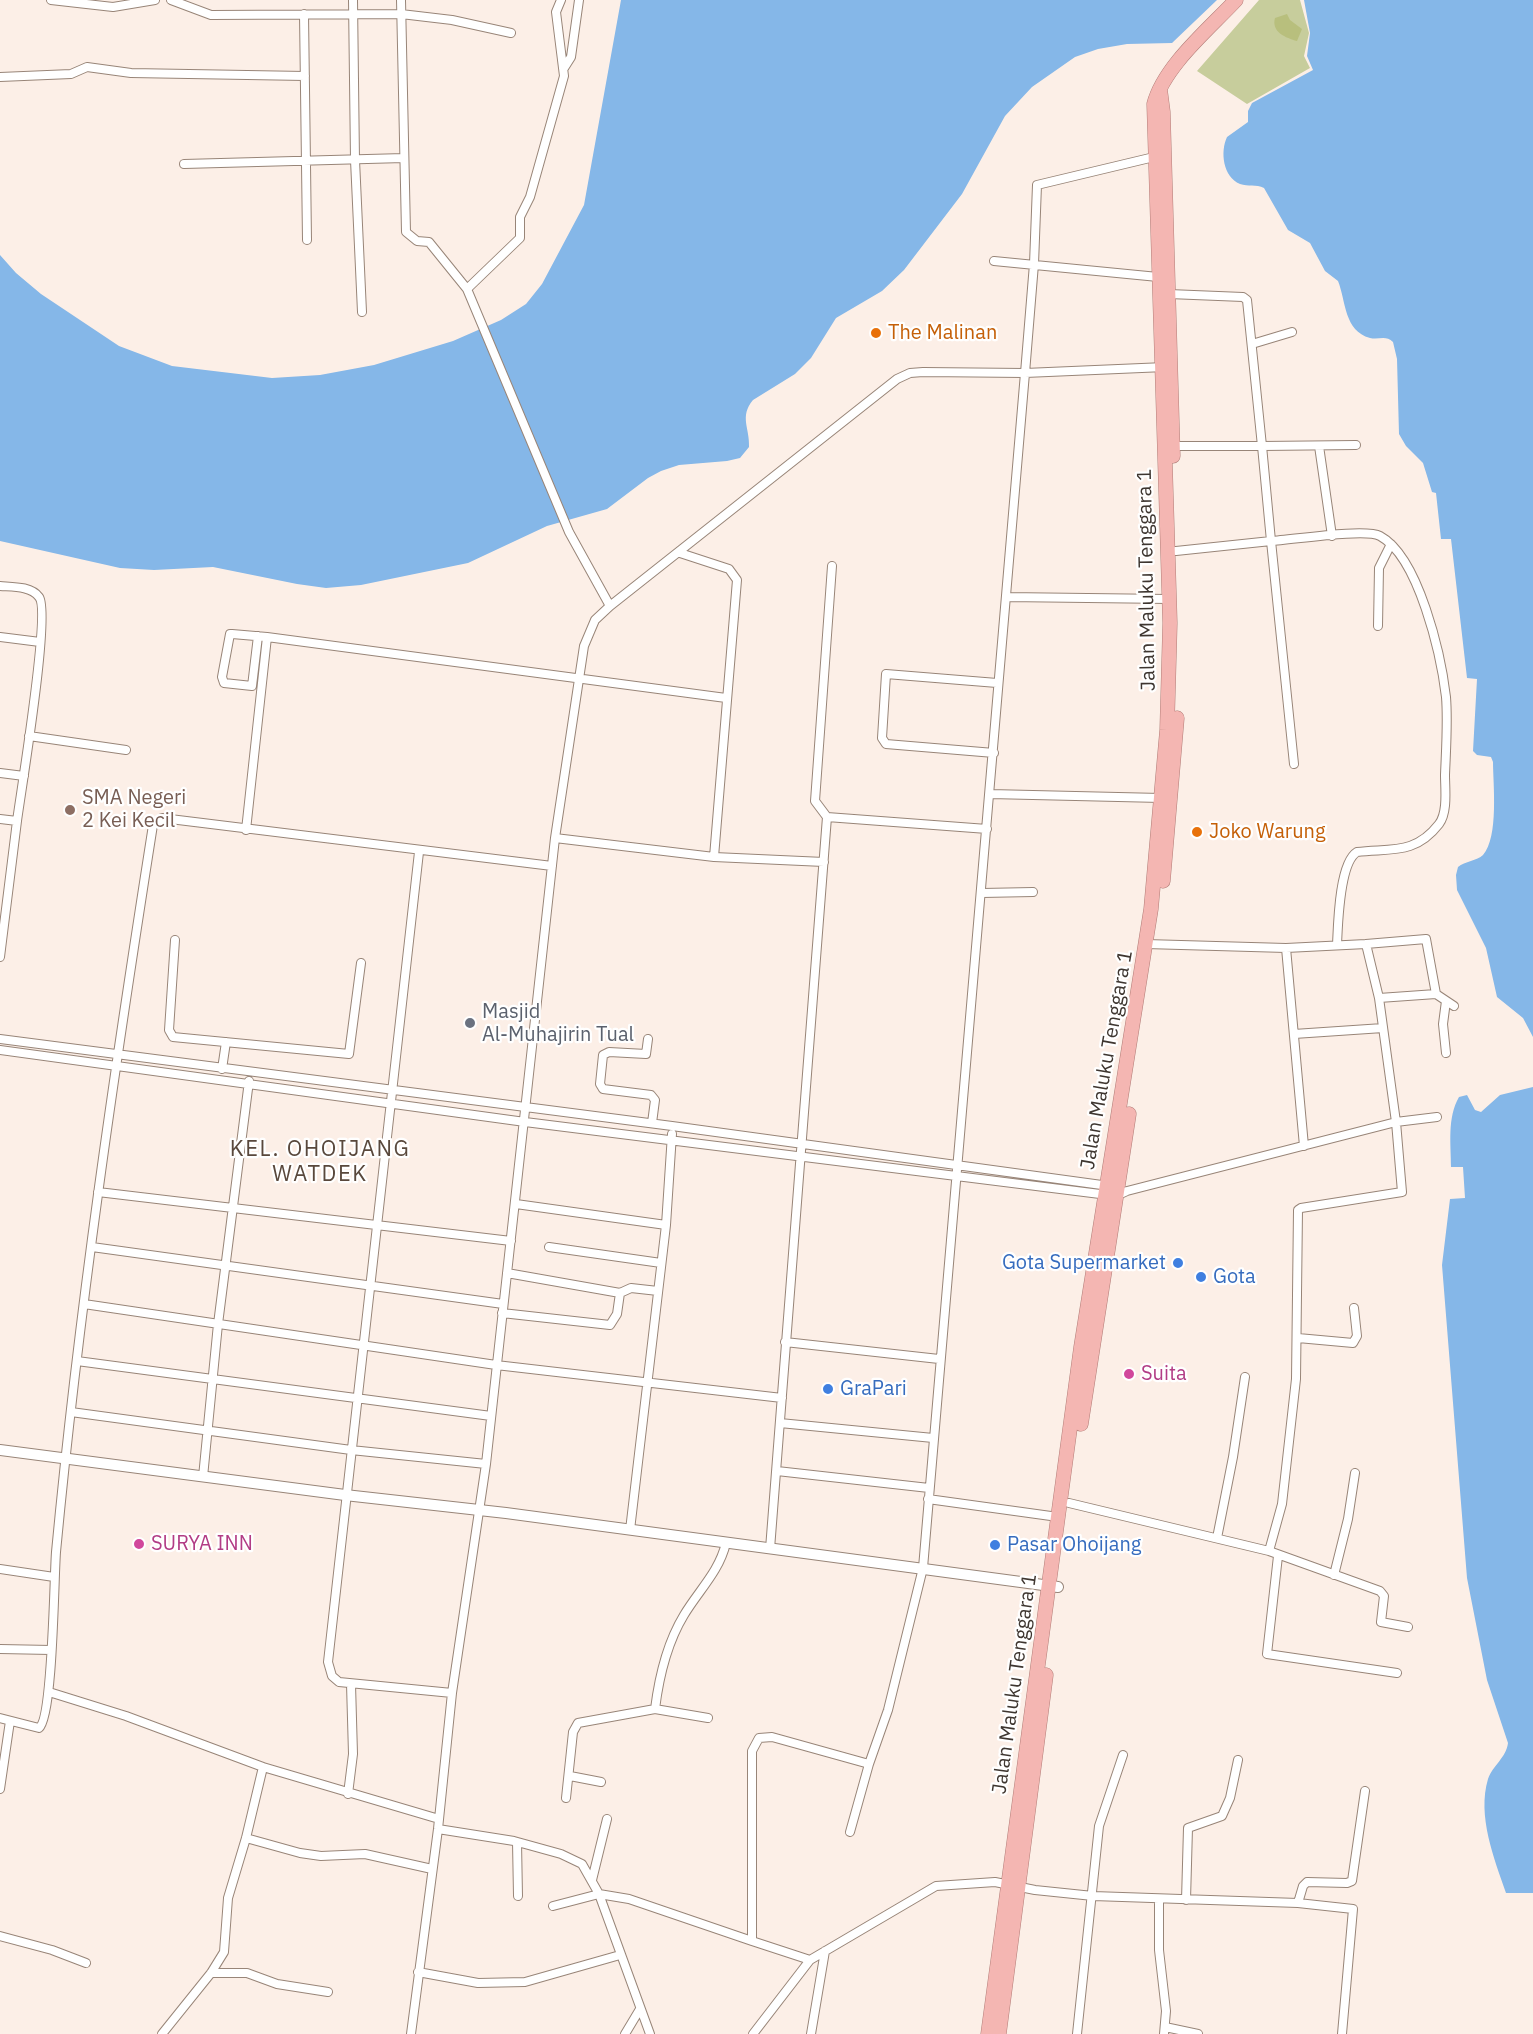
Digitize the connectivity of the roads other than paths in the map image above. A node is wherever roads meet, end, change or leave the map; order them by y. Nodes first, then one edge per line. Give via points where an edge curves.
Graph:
1 (51, 0) edge
2 (155, 0) edge
3 (171, 0) edge
4 (353, 0) edge
5 (401, 0) edge
6 (561, 0) edge
7 (579, 0) edge
8 (1236, 0) edge
9 (353, 13) junction
10 (304, 14) junction
11 (401, 14) junction
12 (511, 33) dead end
13 (564, 68) junction
14 (305, 76) junction
15 (0, 77) edge
16 (1159, 87) junction
17 (1154, 157) junction
18 (404, 158) junction
19 (356, 159) junction
20 (307, 161) junction
21 (184, 164) dead end
22 (307, 240) dead end
23 (994, 261) dead end
24 (1034, 264) junction
25 (1158, 277) junction
26 (467, 289) junction
27 (1169, 294) junction
28 (362, 312) dead end
29 (1292, 332) dead end
30 (1252, 344) junction
31 (1166, 367) junction
32 (1025, 373) junction
33 (1356, 445) dead end
34 (1173, 446) junction
35 (1262, 446) junction
36 (1318, 446) junction
37 (1332, 536) junction
38 (1271, 542) junction
39 (1391, 544) junction
40 (1176, 551) junction
41 (680, 553) junction
42 (832, 566) dead end
43 (0, 586) edge
44 (1006, 597) junction
45 (1169, 599) junction
46 (610, 606) junction
47 (1378, 626) dead end
48 (263, 637) junction
49 (0, 638) edge
50 (40, 642) junction
51 (578, 677) junction
52 (997, 683) junction
53 (726, 698) junction
54 (29, 736) junction
55 (126, 750) dead end
56 (994, 753) junction
57 (1294, 764) dead end
58 (0, 773) edge
59 (24, 776) junction
60 (990, 794) junction
61 (1161, 798) junction
62 (827, 817) junction
63 (0, 819) edge
64 (16, 820) junction
65 (987, 829) junction
66 (246, 830) junction
67 (555, 838) junction
68 (419, 852) junction
69 (714, 857) junction
70 (824, 862) junction
71 (552, 866) junction
72 (1034, 892) dead end
73 (982, 893) junction
74 (3, 897) edge
75 (1, 934) edge
76 (175, 940) dead end
77 (1366, 944) junction
78 (1150, 945) junction
79 (1337, 945) junction
80 (1286, 948) junction
81 (0, 957) edge
82 (361, 963) dead end
83 (1436, 994) junction
84 (1379, 998) junction
85 (1446, 1001) junction
86 (1454, 1006) dead end
87 (1383, 1028) junction
88 (1294, 1034) junction
89 (0, 1039) edge
90 (648, 1039) dead end
91 (226, 1042) junction
92 (0, 1050) edge
93 (1446, 1053) dead end
94 (118, 1056) junction
95 (116, 1066) junction
96 (222, 1069) junction
97 (250, 1072) junction
98 (248, 1084) junction
99 (393, 1090) junction
100 (391, 1104) junction
101 (526, 1107) junction
102 (1437, 1117) dead end
103 (525, 1122) junction
104 (1396, 1122) junction
105 (652, 1123) junction
106 (672, 1126) junction
107 (671, 1139) junction
108 (803, 1146) junction
109 (1304, 1146) junction
110 (802, 1157) junction
111 (958, 1166) junction
112 (958, 1176) junction
113 (1114, 1191) junction
114 (98, 1192) junction
115 (516, 1204) junction
116 (233, 1210) junction
117 (666, 1225) junction
118 (376, 1226) junction
119 (511, 1241) junction
120 (92, 1247) junction
121 (549, 1247) dead end
122 (661, 1263) junction
123 (226, 1265) junction
124 (507, 1273) junction
125 (370, 1287) junction
126 (658, 1291) junction
127 (620, 1293) junction
128 (84, 1304) junction
129 (502, 1308) junction
130 (1354, 1308) dead end
131 (218, 1324) junction
132 (1298, 1338) junction
133 (785, 1342) junction
134 (362, 1345) junction
135 (939, 1359) junction
136 (77, 1361) junction
137 (496, 1365) junction
138 (1245, 1377) dead end
139 (213, 1379) junction
140 (648, 1384) junction
141 (782, 1398) junction
142 (357, 1399) junction
143 (71, 1412) junction
144 (491, 1416) junction
145 (780, 1423) junction
146 (206, 1431) junction
147 (933, 1438) junction
148 (0, 1450) edge
149 (351, 1450) junction
150 (67, 1458) junction
151 (486, 1464) junction
152 (777, 1471) junction
153 (1355, 1473) dead end
154 (202, 1477) junction
155 (929, 1488) junction
156 (345, 1495) junction
157 (928, 1499) junction
158 (1069, 1503) junction
159 (479, 1510) junction
160 (1058, 1517) junction
161 (630, 1530) junction
162 (1217, 1538) junction
163 (726, 1543) junction
164 (770, 1549) junction
165 (1269, 1551) junction
166 (1278, 1556) junction
167 (923, 1568) junction
168 (0, 1569) edge
169 (1334, 1575) junction
170 (54, 1577) junction
171 (1053, 1586) junction
172 (1408, 1627) dead end
173 (0, 1649) edge
174 (51, 1650) junction
175 (1397, 1673) dead end
176 (351, 1684) junction
177 (49, 1692) junction
178 (452, 1694) junction
179 (655, 1709) junction
180 (0, 1718) edge
181 (708, 1718) dead end
182 (10, 1721) junction
183 (1123, 1755) dead end
184 (1238, 1760) dead end
185 (869, 1764) junction
186 (263, 1767) junction
187 (570, 1776) junction
188 (601, 1782) dead end
189 (0, 1789) edge
190 (1365, 1791) dead end
191 (348, 1794) junction
192 (566, 1798) dead end
193 (439, 1819) junction
194 (607, 1819) dead end
195 (438, 1830) junction
196 (850, 1832) dead end
197 (246, 1838) junction
198 (517, 1842) junction
199 (432, 1869) junction
200 (592, 1880) junction
201 (1012, 1885) junction
202 (599, 1894) junction
203 (518, 1896) dead end
204 (1093, 1896) junction
205 (1159, 1899) junction
206 (1186, 1900) junction
207 (1298, 1903) junction
208 (553, 1906) dead end
209 (0, 1936) edge
210 (752, 1941) junction
211 (825, 1951) junction
212 (222, 1955) junction
213 (620, 1955) junction
214 (810, 1960) junction
215 (86, 1964) dead end
216 (236, 1971) junction
217 (418, 1972) junction
218 (211, 1973) junction
219 (328, 1992) dead end
220 (640, 2009) junction
221 (1164, 2031) edge
222 (162, 2034) edge
223 (411, 2034) edge
224 (625, 2034) edge
225 (650, 2034) edge
226 (753, 2034) edge
227 (811, 2034) edge
228 (988, 2034) edge
229 (999, 2034) edge
230 (1077, 2034) edge
231 (1198, 2034) edge
232 (1342, 2034) edge

1 - 2 street via 120,7
3 - 10 street via 211,15
4 - 9 street
5 - 11 street
6 - 13 street via 556,12
7 - 13 street via 571,57
8 - 16 highway
9 - 10 street
9 - 11 street
9 - 19 street
10 - 14 street
11 - 12 street
11 - 18 street
13 - 26 street via 530,197 520,218 520,238
14 - 15 street via 131,74 87,67 71,74
14 - 20 street
16 - 17 highway, Jalan Maluku Tenggara 1 via 1154,104
16 - 27 highway, Jalan Maluku Tenggara 1
17 - 24 street via 1038,183
17 - 25 highway, Jalan Maluku Tenggara 1
18 - 19 street
18 - 26 street via 406,232 417,241 429,242
19 - 20 street
19 - 28 street
20 - 21 street
20 - 22 street
23 - 24 street
24 - 25 street
24 - 32 street
25 - 31 highway, Jalan Maluku Tenggara 1
26 - 46 street via 569,532
27 - 30 street via 1245,298
27 - 31 highway, Jalan Maluku Tenggara 1
29 - 30 street
30 - 35 street
31 - 32 street
31 - 34 highway, Jalan Maluku Tenggara 1
31 - 45 highway, Jalan Maluku Tenggara 1
32 - 41 street via 923,372 903,376
32 - 44 street
33 - 36 street
34 - 35 street
34 - 40 highway, Jalan Maluku Tenggara 1
35 - 36 street
35 - 38 street
36 - 37 street
37 - 38 street
37 - 39 street via 1370,533
38 - 40 street
38 - 57 street
39 - 47 street via 1379,568
39 - 79 street via 1407,563 1420,590 1445,694 1443,817 1432,833 1411,847 1352,854 1346,869
40 - 78 highway, Jalan Maluku Tenggara 1 via 1179,642 1174,764
41 - 46 street
41 - 53 street via 729,569 737,580
42 - 62 street via 815,801
43 - 50 street via 32,590 41,599
44 - 45 street
44 - 52 street
45 - 61 highway, Jalan Maluku Tenggara 1 via 1169,683
46 - 51 street via 590,628
48 - 48 street via 230,634 224,683 252,686
48 - 51 street
48 - 66 street
49 - 50 street
50 - 54 street
51 - 53 street
51 - 67 street
52 - 56 street
52 - 56 street via 886,674 882,738 886,744
53 - 69 street
54 - 55 street
54 - 59 street
56 - 60 street
58 - 59 street
59 - 64 street
60 - 61 street
60 - 65 street
61 - 78 highway, Jalan Maluku Tenggara 1
62 - 65 street
62 - 70 street
63 - 64 street
64 - 74 street
65 - 73 street
66 - 68 street
66 - 94 street via 162,818 153,825
67 - 69 street
67 - 71 street
68 - 71 street
68 - 99 street
69 - 70 street
70 - 108 street
71 - 101 street
72 - 73 street
73 - 111 street
74 - 75 street
75 - 81 street
76 - 91 street via 169,1035
77 - 79 street
77 - 83 street via 1426,939
77 - 84 street
78 - 80 street
78 - 113 highway, Jalan Maluku Tenggara 1
79 - 80 street
80 - 88 street
82 - 91 street via 349,1054
83 - 84 street
83 - 85 street
84 - 87 street
85 - 86 street
85 - 93 street
87 - 88 street
87 - 104 street
88 - 109 street
89 - 94 street
90 - 105 street via 646,1054 603,1055 600,1084 603,1089 651,1095 655,1100
91 - 96 street
92 - 95 street
94 - 95 street
94 - 96 street
95 - 98 street
95 - 114 street
96 - 97 street
97 - 98 street
97 - 99 street
98 - 100 street
98 - 116 street
99 - 100 street
99 - 101 street
100 - 103 street
100 - 118 street
101 - 103 street
101 - 105 street
102 - 104 street
103 - 107 street
103 - 115 street
104 - 109 street
104 - 132 street via 1402,1192 1298,1210
105 - 106 street
106 - 107 street
106 - 108 street
107 - 110 street
107 - 117 street
108 - 110 street
108 - 111 street
109 - 113 street
110 - 112 street
110 - 133 street
111 - 112 street
111 - 113 street
112 - 113 street
112 - 135 street
113 - 158 highway, Jalan Maluku Tenggara 1
113 - 160 highway, Jalan Maluku Tenggara 1
114 - 116 street
114 - 120 street
115 - 117 street
115 - 119 street
116 - 118 street
116 - 123 street
117 - 122 street
118 - 119 street
118 - 125 street
119 - 124 street
120 - 123 street
120 - 128 street
121 - 122 street
122 - 126 street
123 - 125 street
123 - 131 street
124 - 127 street
124 - 129 street
125 - 129 street
125 - 134 street
126 - 127 street via 631,1288
126 - 140 street
127 - 129 street via 617,1314 610,1325
128 - 131 street
128 - 136 street
129 - 137 street
130 - 132 street via 1357,1336 1353,1343
131 - 134 street
131 - 139 street
132 - 165 street via 1285,1486
133 - 135 street
133 - 141 street
134 - 137 street
134 - 142 street
135 - 147 street
136 - 139 street
136 - 143 street
137 - 140 street
137 - 144 street
138 - 162 street
139 - 142 street
139 - 146 street
140 - 141 street
140 - 161 street
141 - 145 street
142 - 144 street
142 - 149 street
143 - 146 street
143 - 150 street
144 - 151 street
145 - 147 street
145 - 152 street
146 - 149 street
146 - 154 street
147 - 155 street
148 - 150 street
149 - 151 street
149 - 156 street
150 - 154 street
150 - 170 street
151 - 159 street
152 - 155 street
152 - 164 street
153 - 169 street
154 - 156 street
155 - 157 street
156 - 159 street
156 - 176 street via 328,1662 335,1681
157 - 160 street
157 - 167 street
158 - 162 street
158 - 171 highway, Jalan Maluku Tenggara 1
159 - 161 street
159 - 178 street
160 - 171 highway, Jalan Maluku Tenggara 1
161 - 163 street
162 - 165 street
163 - 164 street
163 - 179 street via 722,1561 678,1625 662,1671
164 - 167 street
165 - 166 street
166 - 169 street
166 - 175 street via 1267,1654
167 - 171 street
167 - 185 street via 888,1710
168 - 170 street
169 - 172 street via 1382,1592 1381,1622
170 - 174 street
171 - 201 highway, Jalan Maluku Tenggara 1
173 - 174 street
174 - 177 street
176 - 178 street
176 - 191 street via 353,1754
177 - 182 street via 42,1727
177 - 186 street
178 - 193 street
179 - 181 street
179 - 187 street via 576,1725
180 - 182 street
182 - 189 street
183 - 204 street via 1100,1826
184 - 206 street via 1222,1816 1188,1828
185 - 196 street
185 - 210 street via 772,1737 759,1738 755,1743 751,1769
186 - 191 street
186 - 197 street
187 - 188 street
187 - 192 street
190 - 207 street via 1352,1881 1307,1882
191 - 193 street
193 - 195 street
194 - 200 street
195 - 198 street
195 - 199 street
197 - 199 street via 300,1853 365,1854
197 - 212 street via 228,1898
198 - 200 street via 575,1860
198 - 203 street
199 - 217 street
200 - 202 street
201 - 204 street
201 - 211 street via 984,1882 936,1886
201 - 228 highway, Jalan Maluku Tenggara 1
201 - 229 highway, Jalan Maluku Tenggara 1
202 - 208 street
202 - 210 street via 656,1906
202 - 213 street
204 - 205 street
204 - 230 street
205 - 206 street
205 - 221 street
206 - 207 street
207 - 232 street via 1353,1909
209 - 215 street
210 - 214 street
211 - 214 street
211 - 227 street
212 - 216 street
212 - 218 street
213 - 217 street via 525,1982 478,1983
213 - 220 street
214 - 226 street
216 - 218 street
216 - 219 street via 277,1984
217 - 223 street
218 - 222 street
220 - 224 street
220 - 225 street
221 - 231 street

